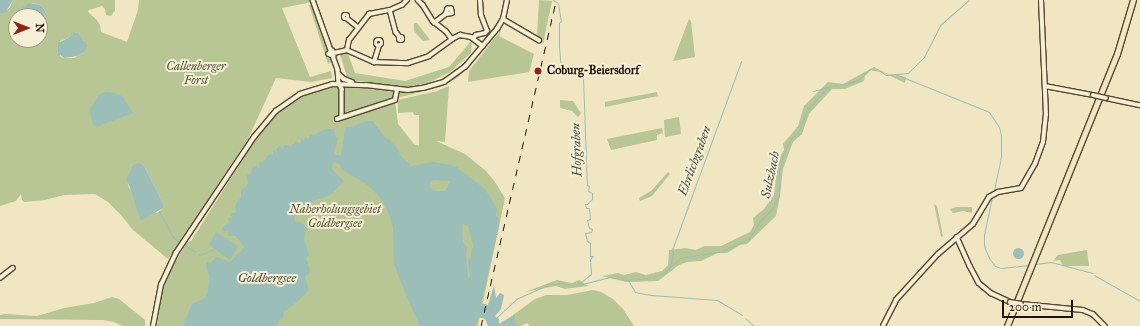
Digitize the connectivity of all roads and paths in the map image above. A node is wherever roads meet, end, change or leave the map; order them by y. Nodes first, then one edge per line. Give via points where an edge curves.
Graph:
1 (313, 0) edge
2 (407, 0) edge
3 (418, 0) edge
4 (480, 0) edge
5 (507, 0) edge
6 (1041, 0) edge
7 (1133, 0) edge
8 (390, 10) junction
9 (446, 14) dead end
10 (348, 19) dead end
11 (502, 19) junction
12 (434, 23) junction
13 (358, 27) junction
14 (400, 37) dead end
15 (473, 38) junction
16 (452, 39) junction
17 (539, 40) dead end
18 (379, 46) dead end
19 (483, 46) junction
20 (347, 50) junction
21 (334, 53) junction
22 (374, 62) junction
23 (340, 75) junction
24 (341, 83) junction
25 (358, 84) junction
26 (1045, 86) junction
27 (397, 90) junction
28 (1140, 105) edge
29 (342, 117) junction
30 (337, 120) dead end
31 (957, 237) junction
32 (13, 268) dead end
33 (0, 278) edge
34 (153, 326) edge
35 (883, 326) edge
36 (1007, 326) edge
37 (1104, 326) edge

1 - 21 street
2 - 8 street
3 - 12 street
4 - 15 street via 481,15 487,31
5 - 11 street
6 - 26 street
7 - 36 main road via 1117,54
8 - 13 street via 369,14
8 - 14 street via 396,32
9 - 12 street
10 - 13 street
11 - 17 street
11 - 19 street
12 - 16 street
13 - 20 street via 348,42
15 - 16 street via 460,35
15 - 19 street
16 - 22 street via 429,56 414,62
18 - 22 street
19 - 27 street via 454,76 437,85
20 - 21 street
20 - 22 street
21 - 23 street
23 - 24 street
23 - 25 street via 347,81
24 - 25 street
24 - 29 street
24 - 34 street via 316,87 300,94 282,105 264,124 170,264 158,297
25 - 27 street
26 - 28 street, bridge
26 - 31 street via 1046,115 1043,142 1023,186 1019,189 1002,190 992,195 968,230
27 - 29 street via 395,100
29 - 30 street
31 - 35 street via 896,300
31 - 37 street, bridge via 979,283 991,293 1010,302 1083,310 1093,314
32 - 33 street

